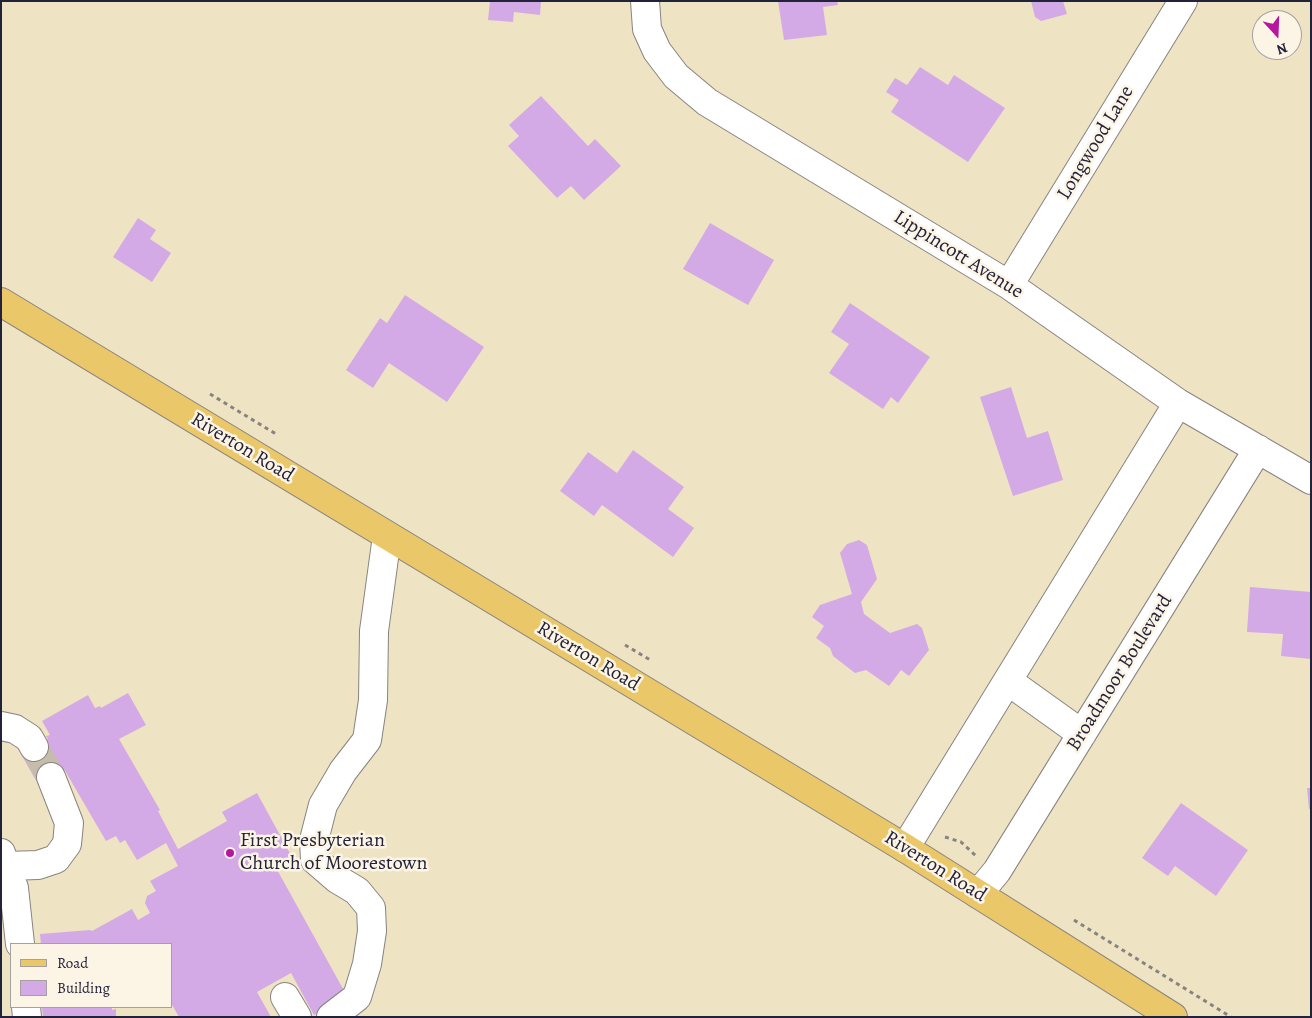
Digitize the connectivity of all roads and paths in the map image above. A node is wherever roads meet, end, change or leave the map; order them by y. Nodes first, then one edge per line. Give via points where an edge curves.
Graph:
1 (644, 1) edge
2 (1183, 1) edge
3 (1009, 285) junction
4 (1, 302) edge
5 (1178, 403) junction
6 (1258, 449) junction
7 (1311, 480) edge
8 (387, 536) junction
9 (1008, 681) junction
10 (1, 726) edge
11 (1082, 734) junction
12 (34, 747) tunnel mouth
13 (51, 777) tunnel mouth
14 (945, 837) dead end
15 (905, 848) junction
16 (976, 856) dead end
17 (4, 860) edge
18 (978, 894) junction
19 (1067, 916) dead end
20 (20, 943) edge
21 (332, 1017) edge
22 (1173, 1017) edge
23 (1231, 1017) edge

1 - 3 street, Lippincott Avenue via 647,29 657,51 676,76 708,102
2 - 3 street, Longwood Lane
3 - 5 street, Lippincott Avenue
4 - 8 main road, Riverton Road
5 - 6 street, Lippincott Avenue
5 - 9 street
6 - 7 street, Lippincott Avenue
6 - 11 street, Broadmoor Boulevard
8 - 15 main road, Riverton Road
8 - 21 street via 374,631 373,700 367,740 323,805 314,840 315,860 337,879 357,890 371,908 372,931 357,997
9 - 11 street
9 - 15 street
10 - 12 street via 15,729 29,738
11 - 18 street, Broadmoor Boulevard via 997,871
13 - 17 street via 70,823 67,844 56,859 38,865
14 - 16 path via 961,842
15 - 18 main road, Riverton Road
17 - 20 street via 14,888
18 - 22 main road, Riverton Road
19 - 23 path

